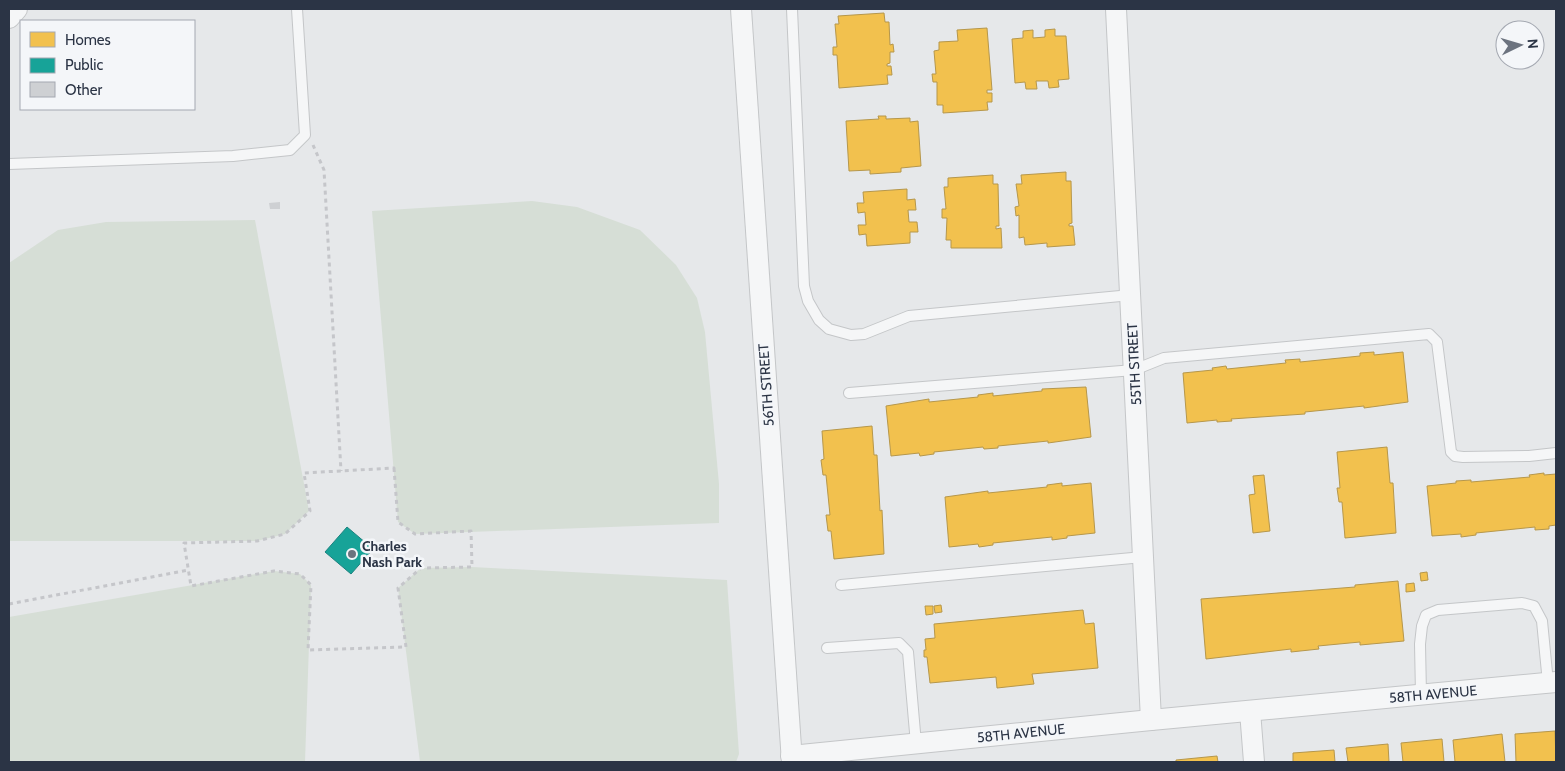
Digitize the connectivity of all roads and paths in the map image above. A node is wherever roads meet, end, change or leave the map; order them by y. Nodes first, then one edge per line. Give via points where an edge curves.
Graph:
1 (17, 9) edge
2 (297, 9) edge
3 (741, 9) edge
4 (792, 9) edge
5 (1116, 9) edge
6 (9, 18) edge
7 (305, 135) junction
8 (9, 164) edge
9 (1130, 295) junction
10 (1134, 370) junction
11 (849, 393) dead end
12 (1556, 453) edge
13 (341, 471) junction
14 (1143, 558) junction
15 (188, 570) junction
16 (841, 585) dead end
17 (9, 604) edge
18 (827, 648) dead end
19 (1552, 683) edge
20 (1421, 695) junction
21 (1250, 712) junction
22 (1152, 720) junction
23 (916, 744) junction
24 (792, 759) edge
25 (1254, 762) edge

1 - 6 street
2 - 7 lane
3 - 24 street, 56TH STREET
4 - 9 lane via 804,278 808,300 819,320 830,329 850,335 864,334 909,316
5 - 9 street, 55TH STREET
7 - 8 lane via 290,150 233,156
7 - 13 path via 317,149 324,170
9 - 10 street, 55TH STREET
10 - 11 lane
10 - 12 lane via 1164,358 1429,334 1437,342 1451,452 1455,456
10 - 14 street, 55TH STREET
13 - 15 path via 304,473 310,511 285,534 257,541 184,543
13 - 15 path via 394,468 398,522 415,534 471,531 472,567 421,568 398,588 406,647 308,650 311,585 300,574 274,571 191,586
14 - 16 lane
14 - 22 street, 55TH STREET
15 - 17 path
18 - 23 lane via 899,643 908,652
19 - 20 street, 58TH AVENUE
19 - 20 lane via 1542,621 1534,606 1522,603 1438,610 1426,615 1422,626
20 - 21 street, 58TH AVENUE
21 - 22 street, 58TH AVENUE
21 - 25 street
22 - 23 street, 58TH AVENUE
23 - 24 street, 58TH AVENUE

